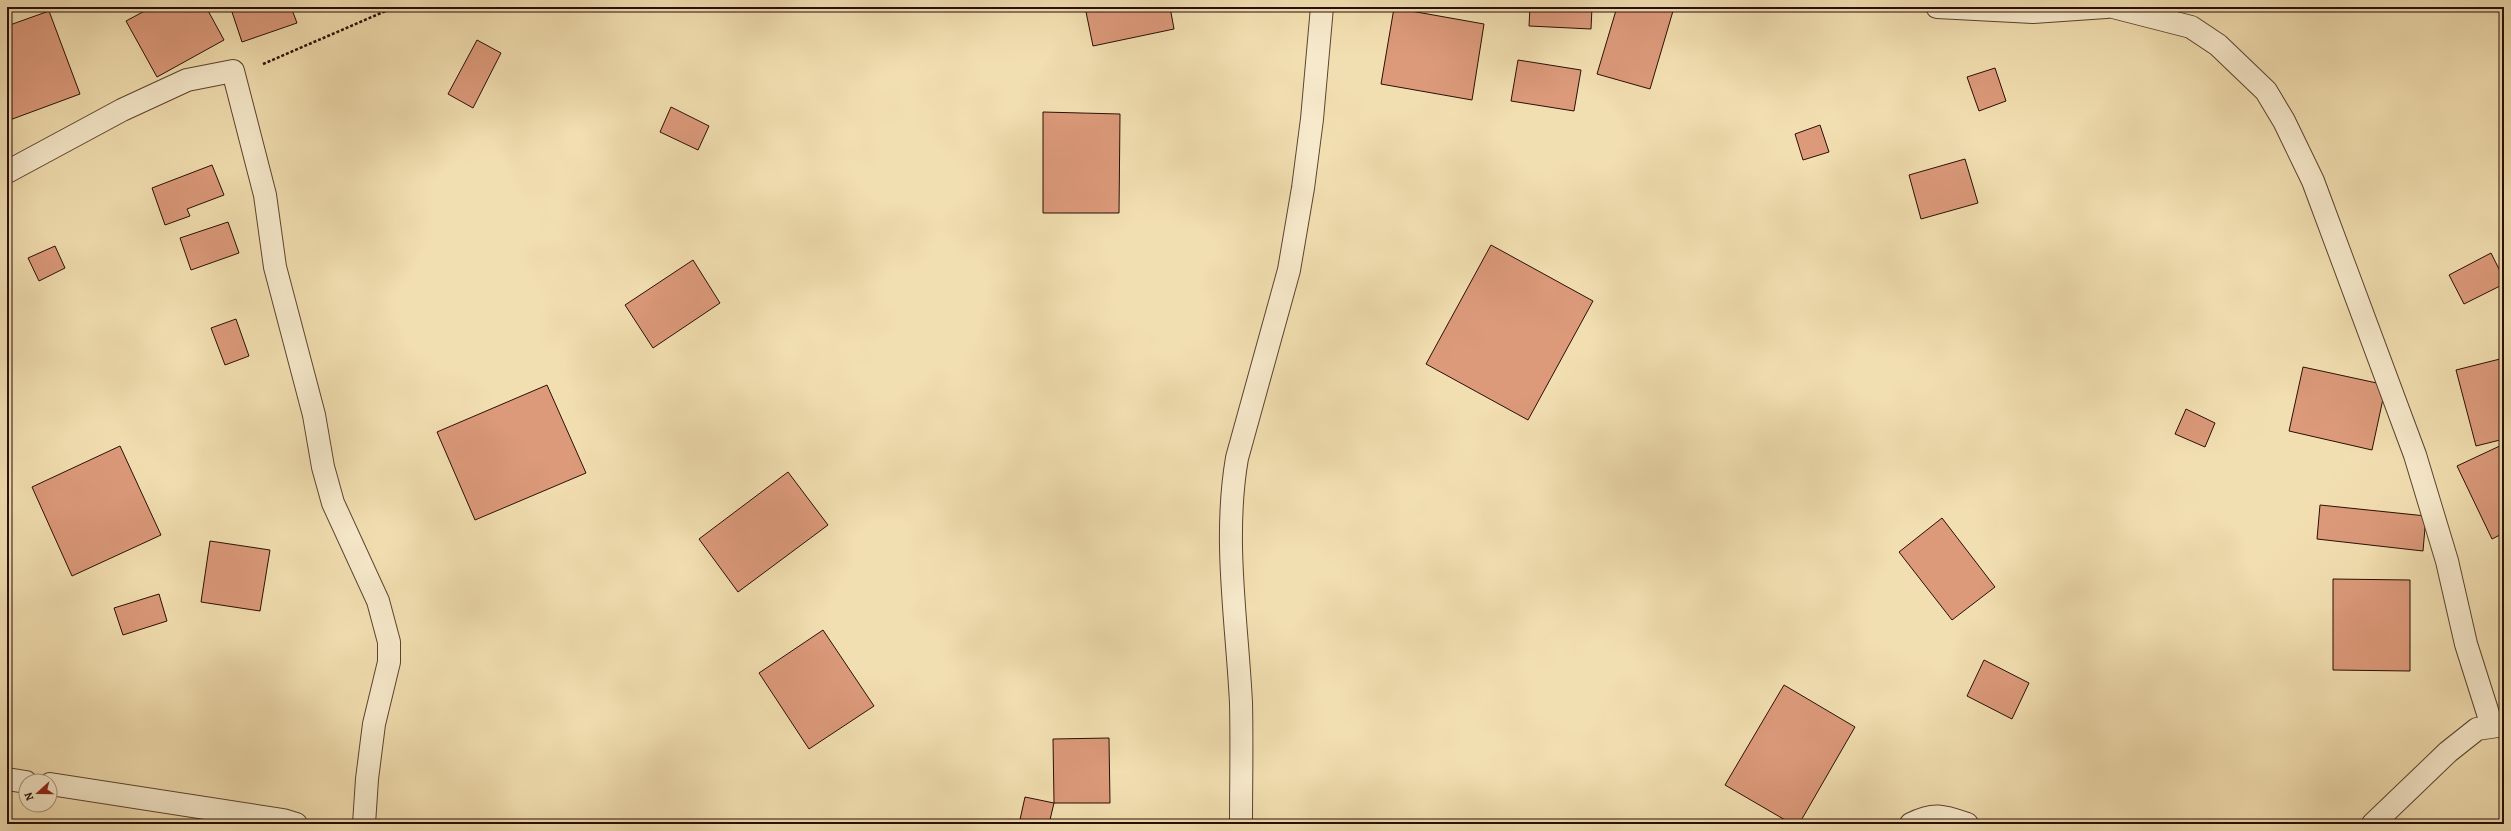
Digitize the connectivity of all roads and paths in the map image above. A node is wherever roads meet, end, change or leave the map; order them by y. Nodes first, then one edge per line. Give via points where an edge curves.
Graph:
1 (395, 7) edge
2 (1322, 7) edge
3 (1937, 7) edge
4 (2106, 7) edge
5 (2113, 7) edge
6 (233, 71) junction
7 (7, 172) edge
8 (2498, 726) edge
9 (7, 779) edge
10 (18, 781) edge
11 (58, 785) edge
12 (296, 824) edge
13 (364, 824) edge
14 (1241, 824) edge
15 (1911, 824) edge
16 (1967, 824) edge
17 (2373, 824) edge

1 - 6 path via 288,55
2 - 14 street via 1311,126 1289,270 1237,458 1232,490 1232,552 1241,704
3 - 4 street via 2033,12
5 - 8 street via 2191,27 2218,45 2266,91 2284,121 2313,181 2415,456 2447,561 2466,644
6 - 7 street via 187,80 122,110
6 - 13 street via 265,195 275,267 314,415 327,482 333,503 378,601 389,642 385,686 374,724
8 - 17 street via 2477,729 2448,752
9 - 10 street
11 - 12 street
15 - 16 street via 1924,817 1942,816

